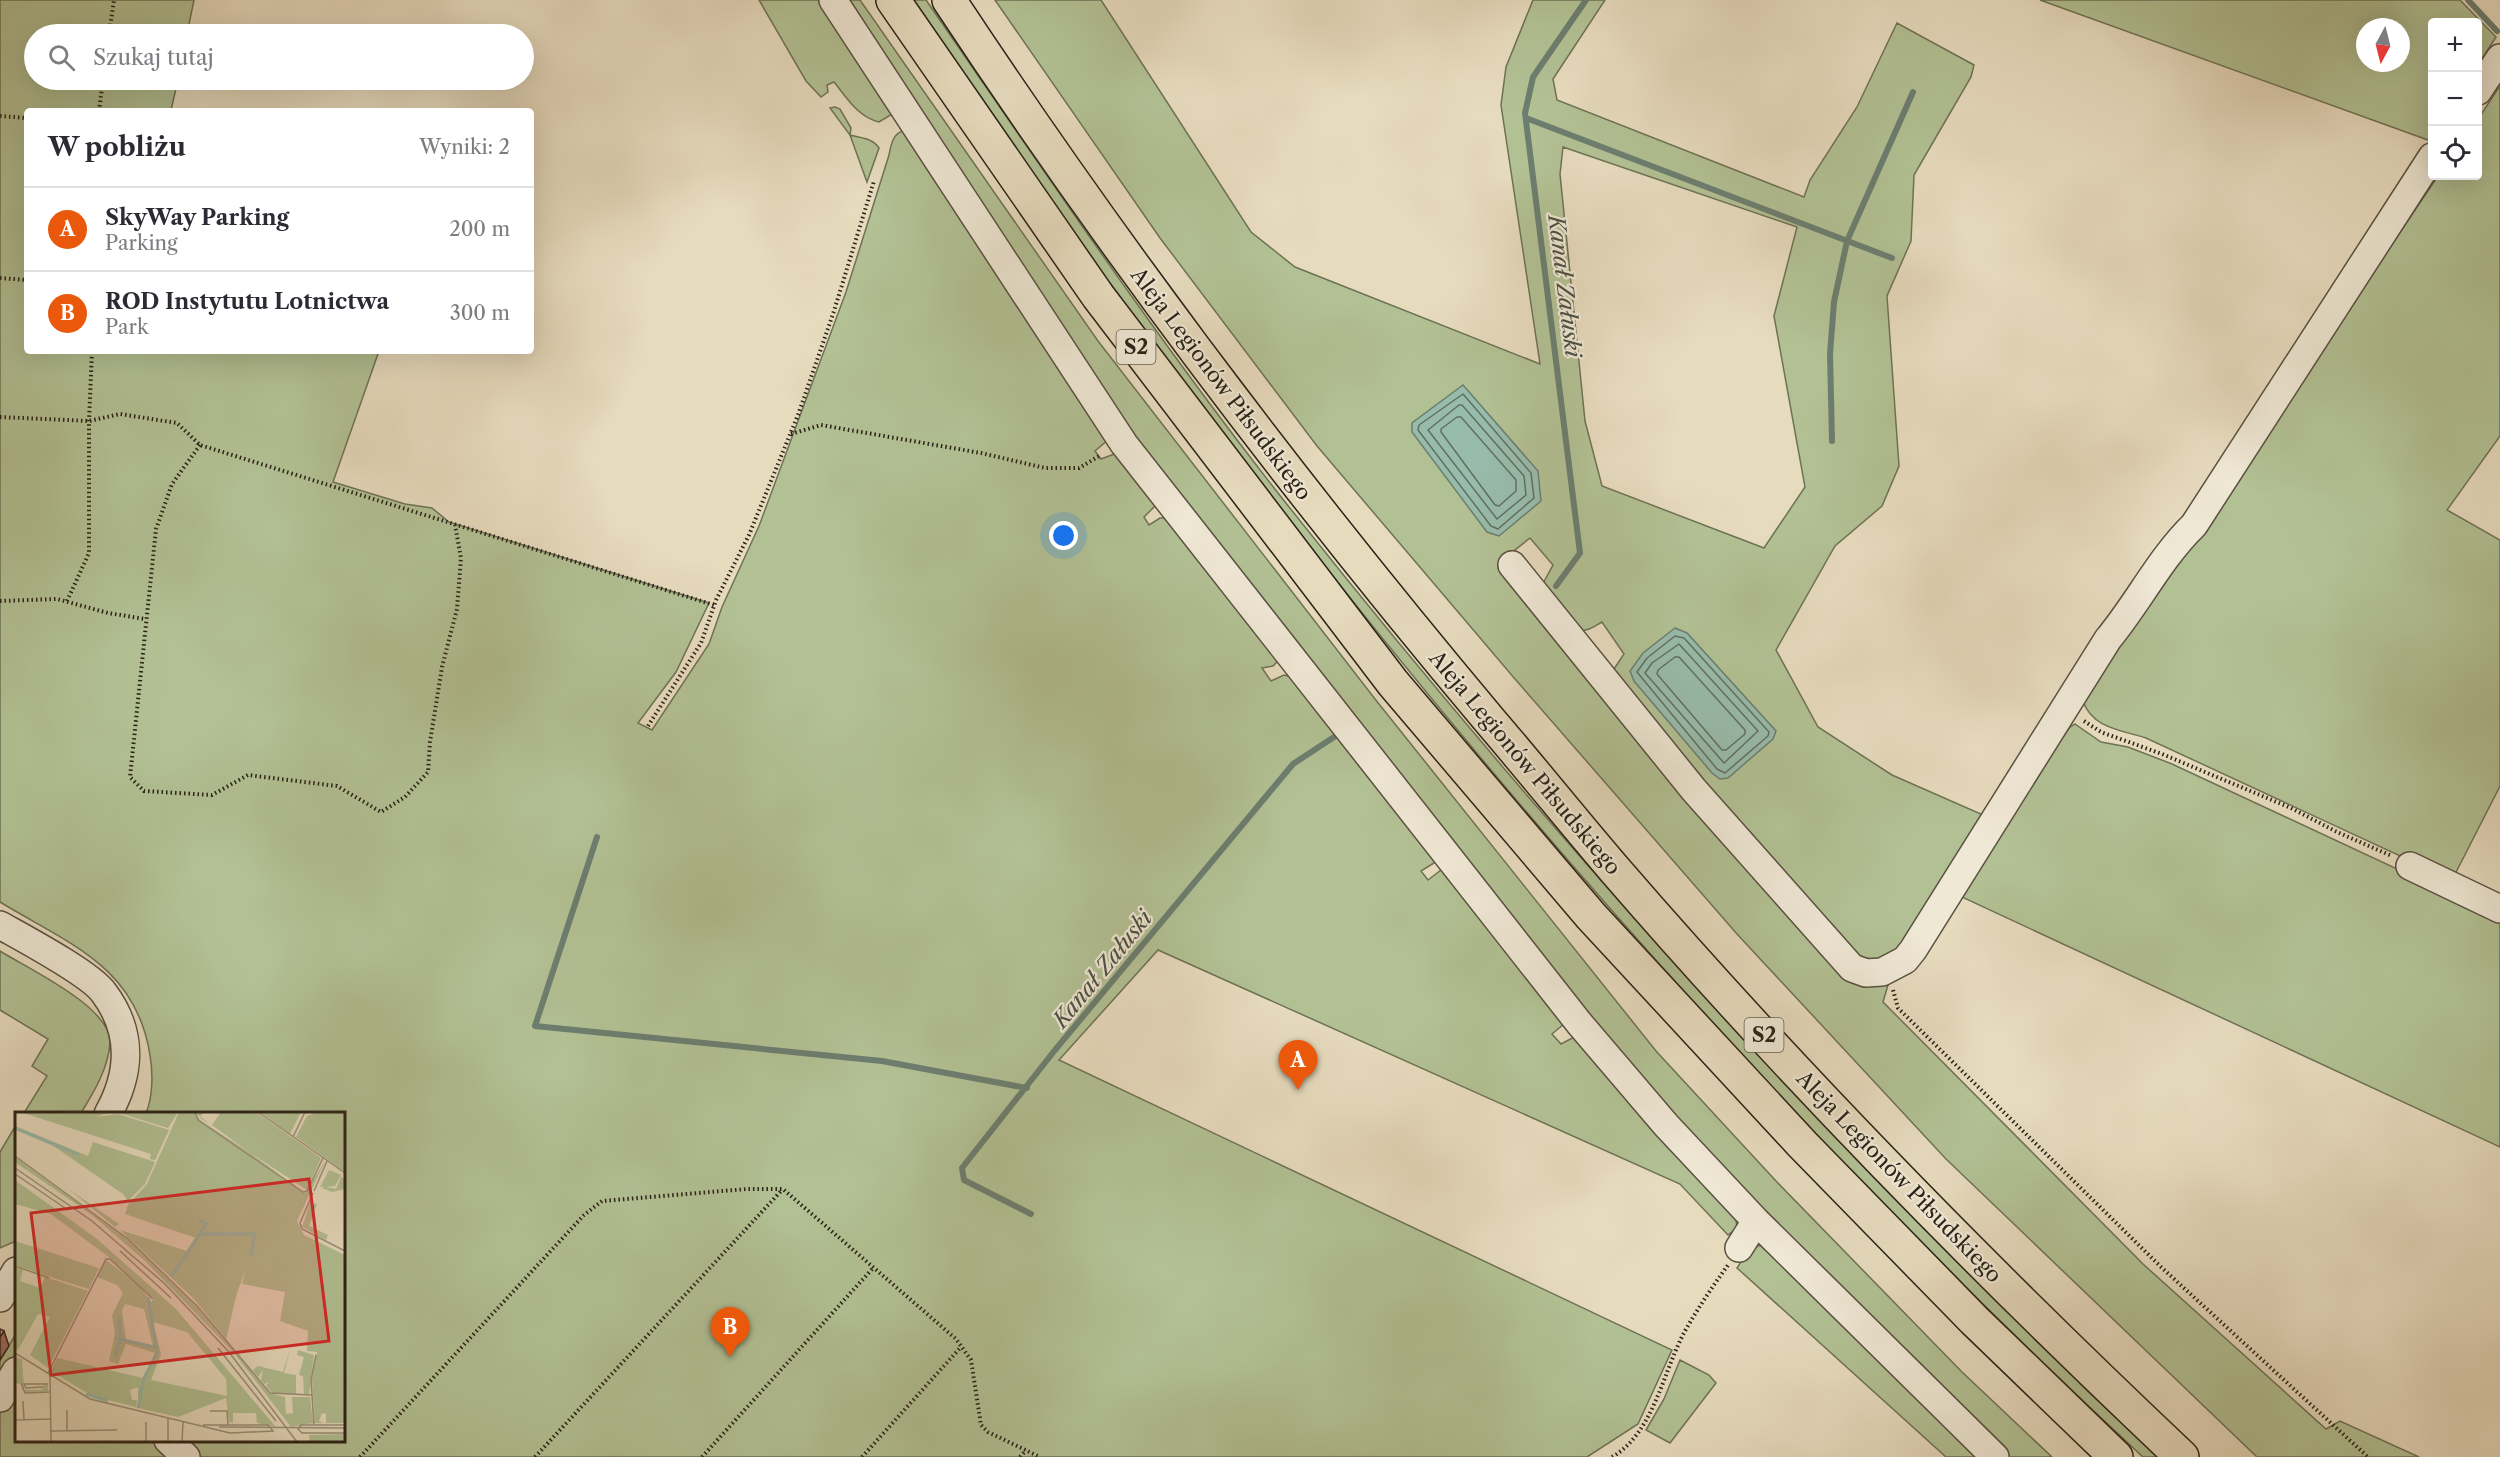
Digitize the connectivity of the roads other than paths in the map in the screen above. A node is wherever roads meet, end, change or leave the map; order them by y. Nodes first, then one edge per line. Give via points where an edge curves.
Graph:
1 (833, 0) edge
2 (893, 0) edge
3 (949, 0) edge
4 (2500, 58) edge
5 (2482, 85) edge
6 (2428, 166) edge
7 (1512, 565) dead end
8 (2410, 866) road end
9 (2500, 909) edge
10 (0, 925) edge
11 (108, 1112) edge
12 (1756, 1221) junction
13 (1739, 1248) road end
14 (15, 1273) edge
15 (0, 1298) edge
16 (15, 1373) edge
17 (0, 1398) edge
18 (170, 1442) edge
19 (186, 1457) edge
20 (1995, 1457) edge
21 (2116, 1457) edge
22 (2182, 1457) edge

1 - 12 street via 1125,444 1580,1023 1666,1125
2 - 21 highway, Aleja Legionów Piłsudskiego / S2 via 1098,296 1393,683 1591,916 1803,1145 1974,1320
3 - 22 highway, Aleja Legionów Piłsudskiego / S2 via 1025,116 1248,422 1376,585 1615,870 1858,1136 1998,1280
4 - 5 street
6 - 7 street via 2194,525 2108,639 1938,915 1913,950 1891,969 1866,974 1852,968 1694,790
8 - 9 street
10 - 11 street via 104,991 124,1033 127,1051 124,1081
12 - 13 street
12 - 20 street
14 - 15 street
16 - 17 street
18 - 19 street

